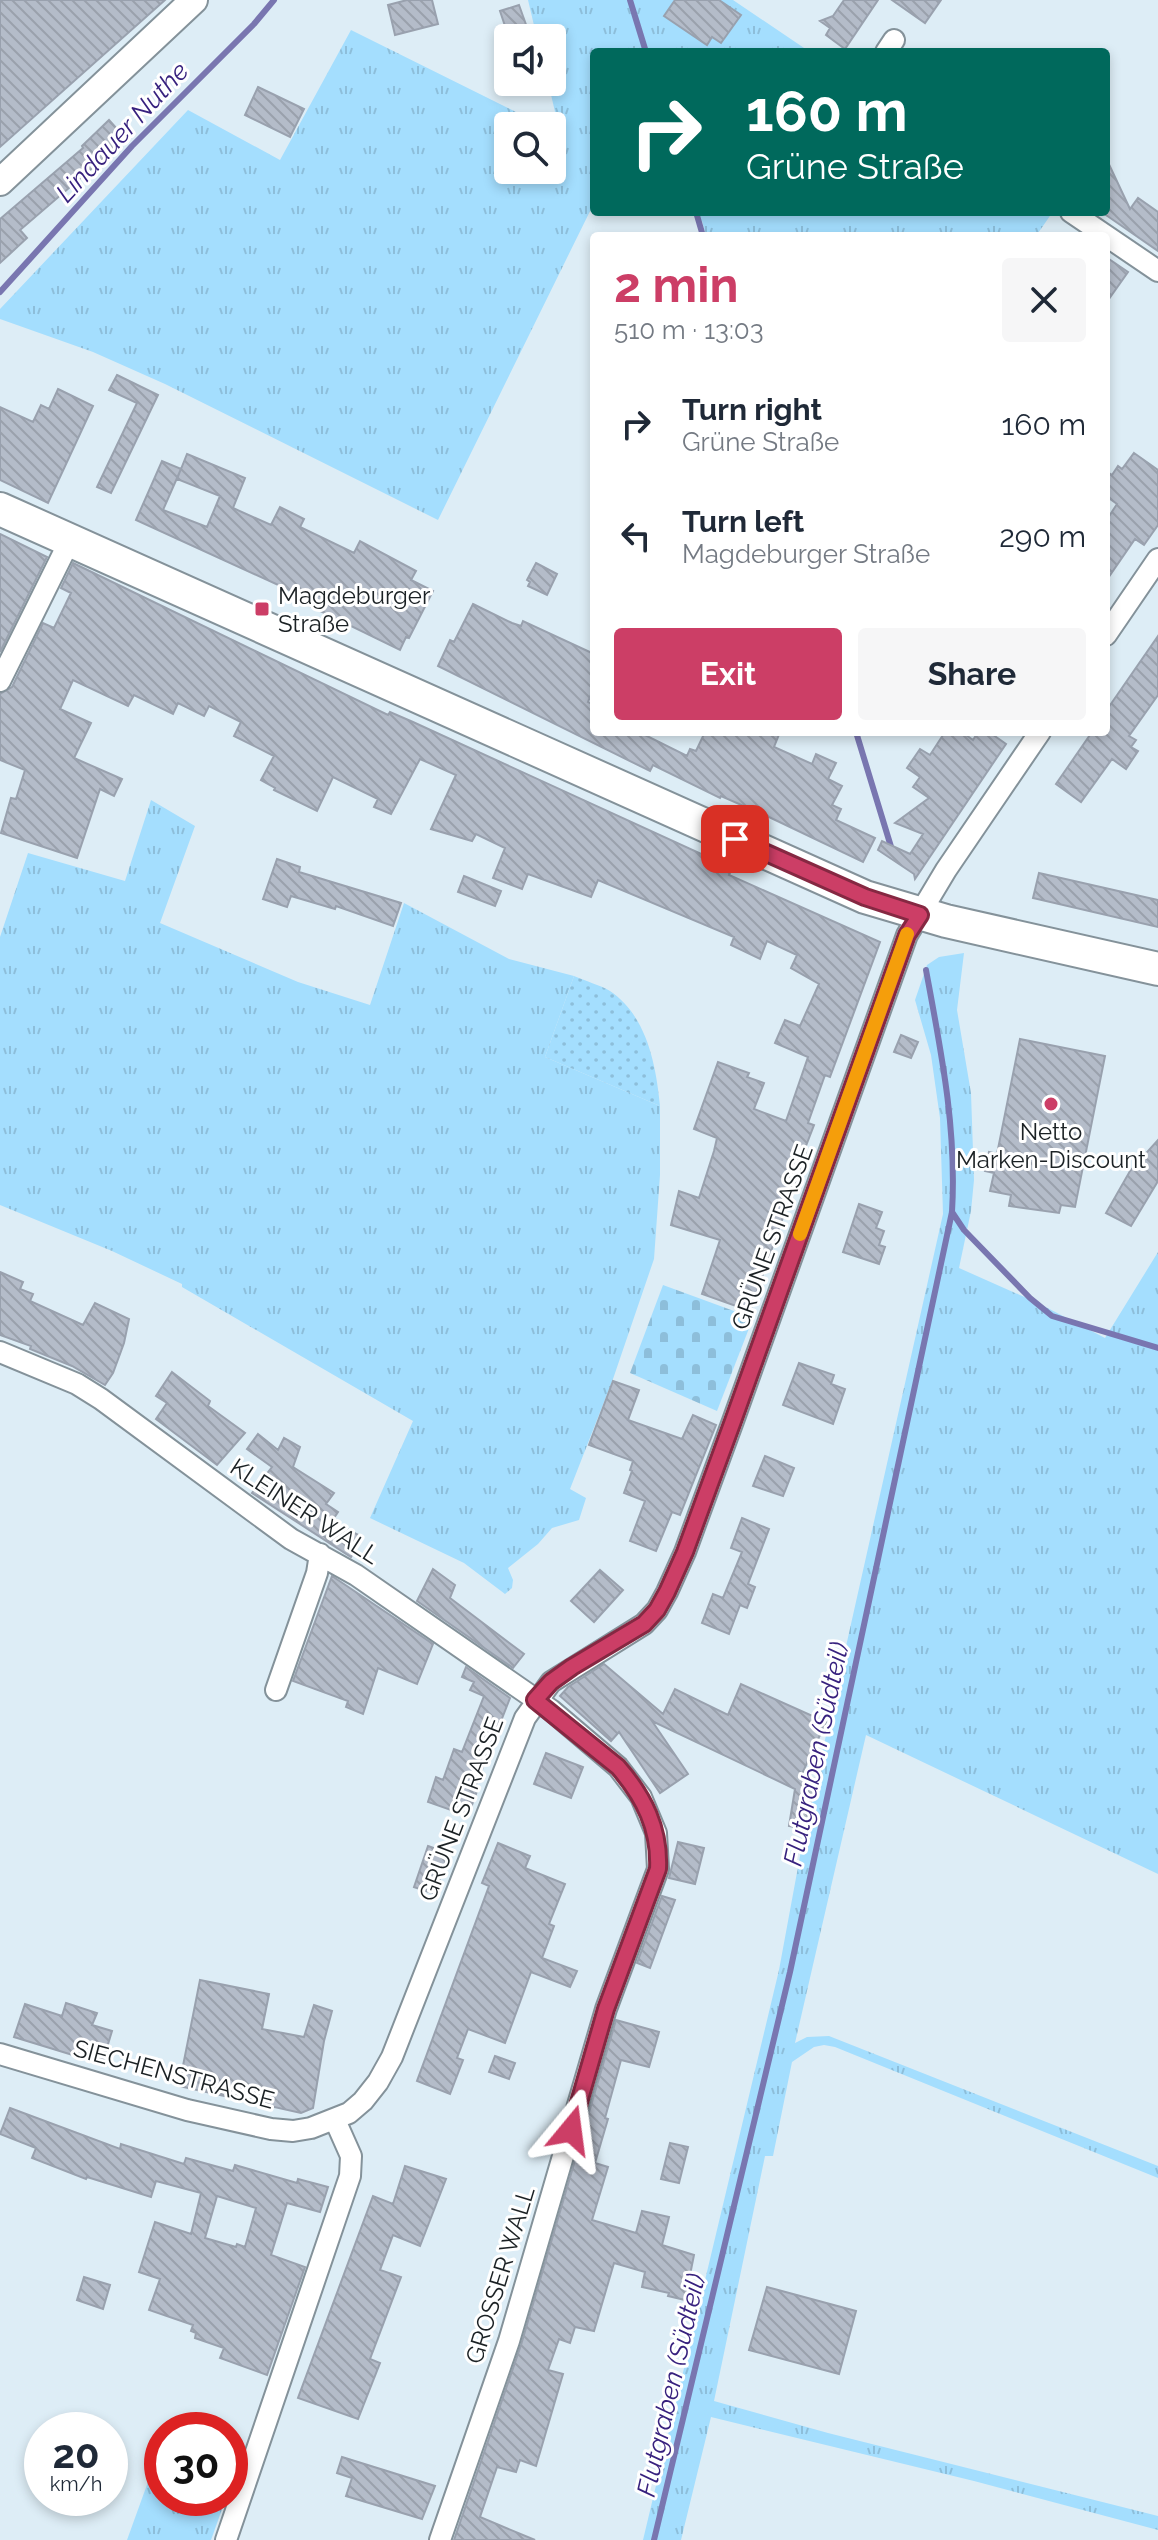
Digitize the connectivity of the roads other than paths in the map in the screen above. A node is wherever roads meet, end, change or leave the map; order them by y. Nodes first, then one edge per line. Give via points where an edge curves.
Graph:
1 (194, 0) edge
2 (0, 182) edge
3 (1077, 216) edge
4 (1100, 232) edge
5 (1110, 238) edge
6 (1158, 271) edge
7 (0, 509) edge
8 (70, 540) junction
9 (1158, 559) edge
10 (1110, 629) edge
11 (0, 681) edge
12 (1037, 736) edge
13 (920, 915) junction
14 (1158, 969) edge
15 (0, 1352) edge
16 (320, 1554) junction
17 (276, 1690) dead end
18 (535, 1700) junction
19 (0, 2054) edge
20 (335, 2120) junction
21 (226, 2540) edge
22 (440, 2540) edge

1 - 2 street
3 - 4 street
5 - 6 street
7 - 8 main road
8 - 11 street
8 - 13 main road via 820,878
9 - 10 street
12 - 13 street, GRÜNE STRASSE
13 - 14 main road
13 - 18 street, GRÜNE STRASSE via 907,935 667,1592 644,1624 572,1667
15 - 16 street, KLEINER WALL via 77,1384 291,1539
16 - 17 street
16 - 18 street, KLEINER WALL
18 - 20 street, GRÜNE STRASSE via 392,2057 363,2101
18 - 22 street, GROSSER WALL via 618,1767 635,1788 656,1833 658,1869 606,2009 509,2341
19 - 20 street, SIECHENSTRASSE via 187,2110 271,2129 293,2131
20 - 21 street via 351,2156 350,2176

